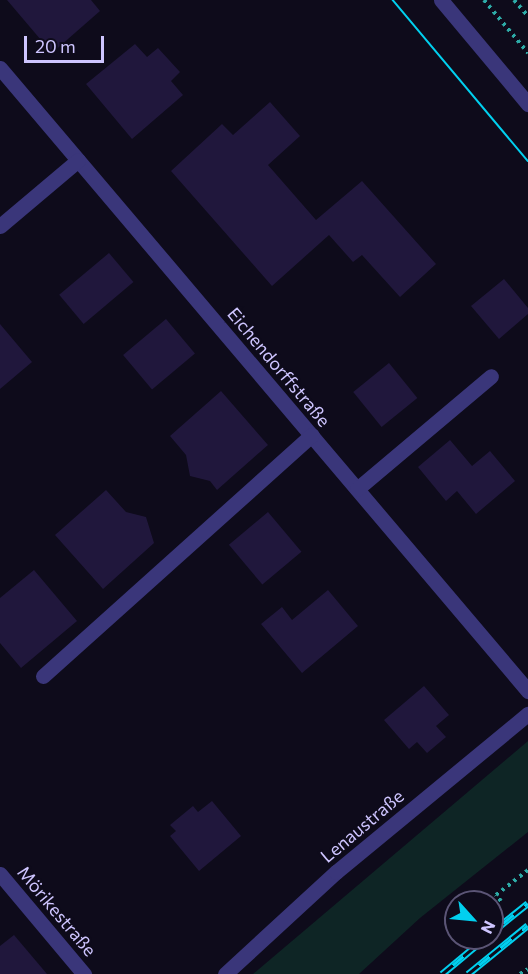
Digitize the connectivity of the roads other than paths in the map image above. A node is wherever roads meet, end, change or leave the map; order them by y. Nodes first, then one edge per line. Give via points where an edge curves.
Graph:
1 (441, 0) edge
2 (0, 68) edge
3 (528, 104) edge
4 (78, 160) junction
5 (0, 226) edge
6 (491, 376) dead end
7 (312, 435) junction
8 (357, 489) junction
9 (43, 676) dead end
10 (528, 691) edge
11 (528, 714) edge
12 (0, 874) edge
13 (84, 974) edge
14 (225, 974) edge

1 - 3 street
2 - 4 street, Eichendorffstraße
4 - 5 street
4 - 7 street, Eichendorffstraße
6 - 8 street
7 - 8 street, Eichendorffstraße
7 - 9 street
8 - 10 street, Eichendorffstraße
11 - 14 street, Lenaustraße via 336,872
12 - 13 street, Mörikestraße

